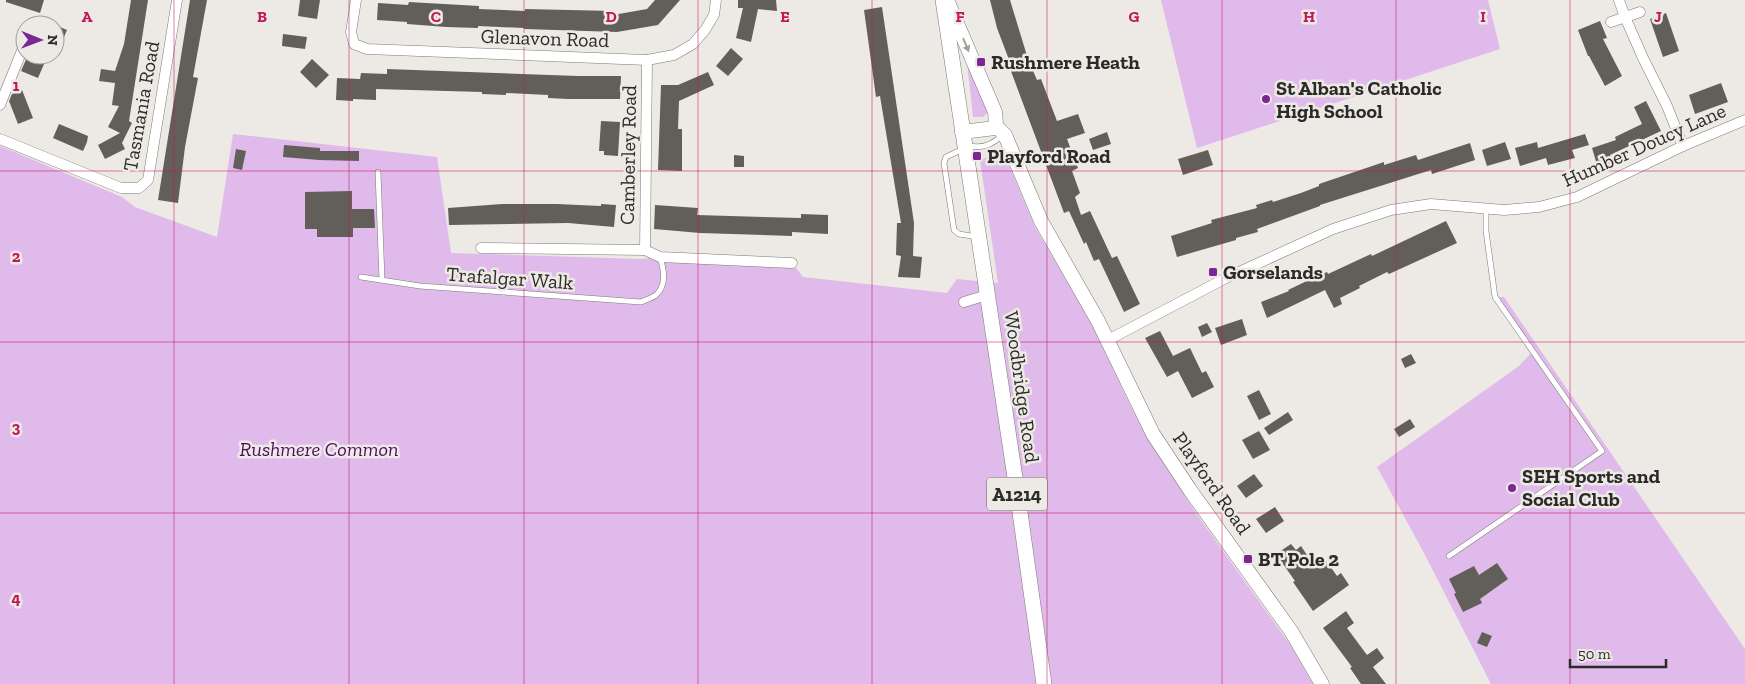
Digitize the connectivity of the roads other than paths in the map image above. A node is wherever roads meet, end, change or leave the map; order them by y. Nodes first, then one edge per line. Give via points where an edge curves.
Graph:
1 (177, 0) edge
2 (356, 0) edge
3 (716, 0) edge
4 (943, 0) edge
5 (948, 0) edge
6 (1619, 0) edge
7 (1640, 12) dead end
8 (1625, 17) junction
9 (1611, 22) dead end
10 (647, 60) junction
11 (16, 65) edge
12 (0, 105) edge
13 (1745, 120) edge
14 (1000, 131) junction
15 (0, 139) edge
16 (964, 141) junction
17 (1683, 146) junction
18 (378, 172) dead end
19 (1486, 208) junction
20 (978, 238) junction
21 (481, 248) dead end
22 (645, 250) junction
23 (660, 257) junction
24 (792, 263) dead end
25 (361, 277) dead end
26 (382, 280) junction
27 (988, 299) junction
28 (964, 302) dead end
29 (1108, 340) junction
30 (1449, 556) dead end
31 (1044, 684) edge
32 (1322, 684) edge

1 - 15 street, Tasmania Road via 148,180 139,188 121,188
2 - 10 street, Glenavon Road via 351,32 354,44 367,49
3 - 10 street, Glenavon Road via 714,15 693,44 674,55
4 - 16 main road, A1214
5 -> 14 street, Playford Road
6 - 8 street
7 - 8 street
8 - 9 street
8 - 17 street
10 - 22 street, Camberley Road
11 - 12 street
13 - 17 street, Humber Doucy Lane
14 - 16 street
14 - 29 street, Playford Road via 1041,221
16 - 20 main road, A1214
16 - 20 lane via 946,157 944,164 954,230
17 - 19 street, Humber Doucy Lane via 1577,197 1539,207
18 - 26 lane
19 - 29 street, Humber Doucy Lane via 1431,204 1391,210 1333,229 1226,278
19 - 30 lane via 1495,297 1602,451
20 - 27 main road, A1214
21 - 22 street, Camberley Road
22 - 23 street, Camberley Road
23 - 24 street, Camberley Road
23 - 26 lane, Trafalgar Walk via 664,270 663,284 656,295 641,302 420,286
25 - 26 lane, Trafalgar Walk
27 - 28 street
27 - 31 main road, Woodbridge Road / A1214
29 - 32 street, Playford Road via 1154,434 1291,631

